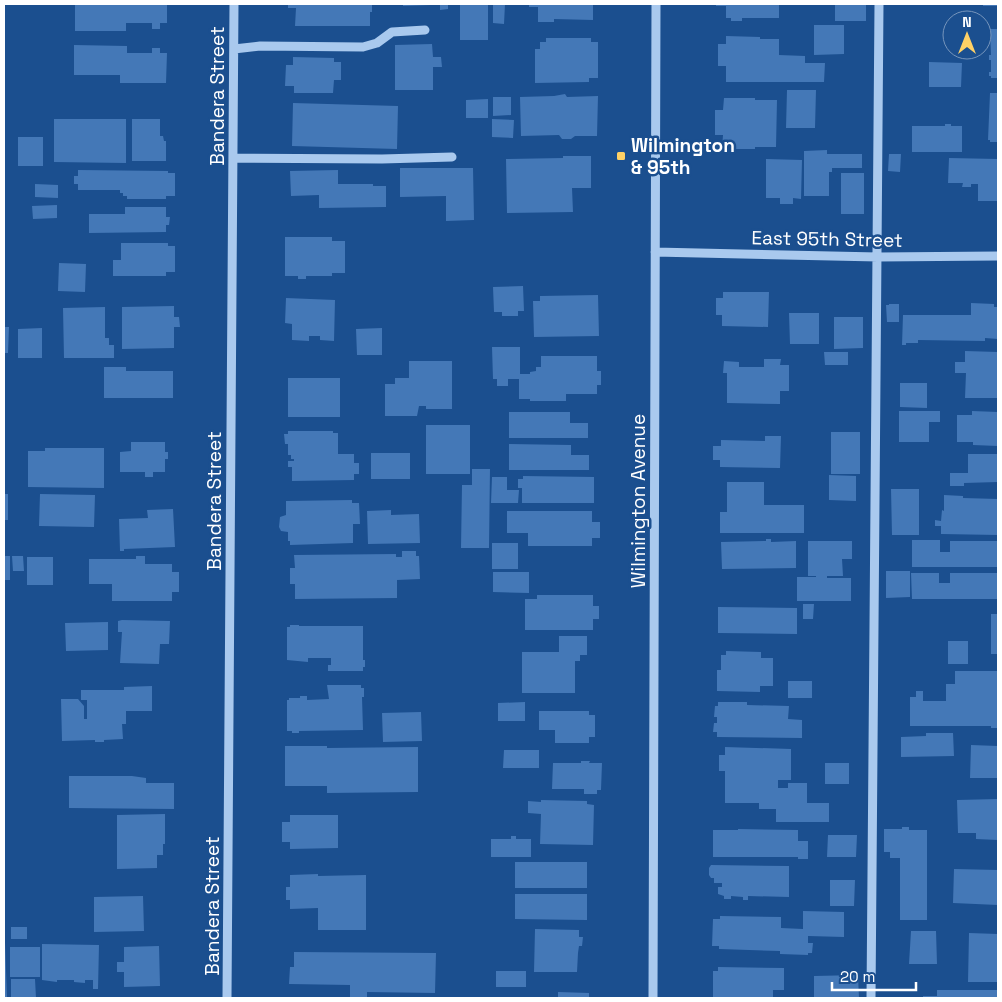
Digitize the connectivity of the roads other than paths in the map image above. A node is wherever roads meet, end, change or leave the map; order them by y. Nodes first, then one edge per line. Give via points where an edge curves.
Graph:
1 (234, 4) edge
2 (656, 4) edge
3 (879, 4) edge
4 (424, 30) dead end
5 (234, 49) junction
6 (452, 157) dead end
7 (233, 158) junction
8 (655, 252) junction
9 (998, 256) edge
10 (878, 257) junction
11 (227, 998) edge
12 (653, 998) edge
13 (871, 998) edge

1 - 5 street, Bandera Street
2 - 8 street, Wilmington Avenue
3 - 10 street
4 - 5 street via 392,32 377,43 362,47 260,46
5 - 7 street, Bandera Street
6 - 7 street
7 - 11 street, Bandera Street
8 - 10 street, East 95th Street
8 - 12 street, Wilmington Avenue
9 - 10 street, East 95th Street
10 - 13 street

